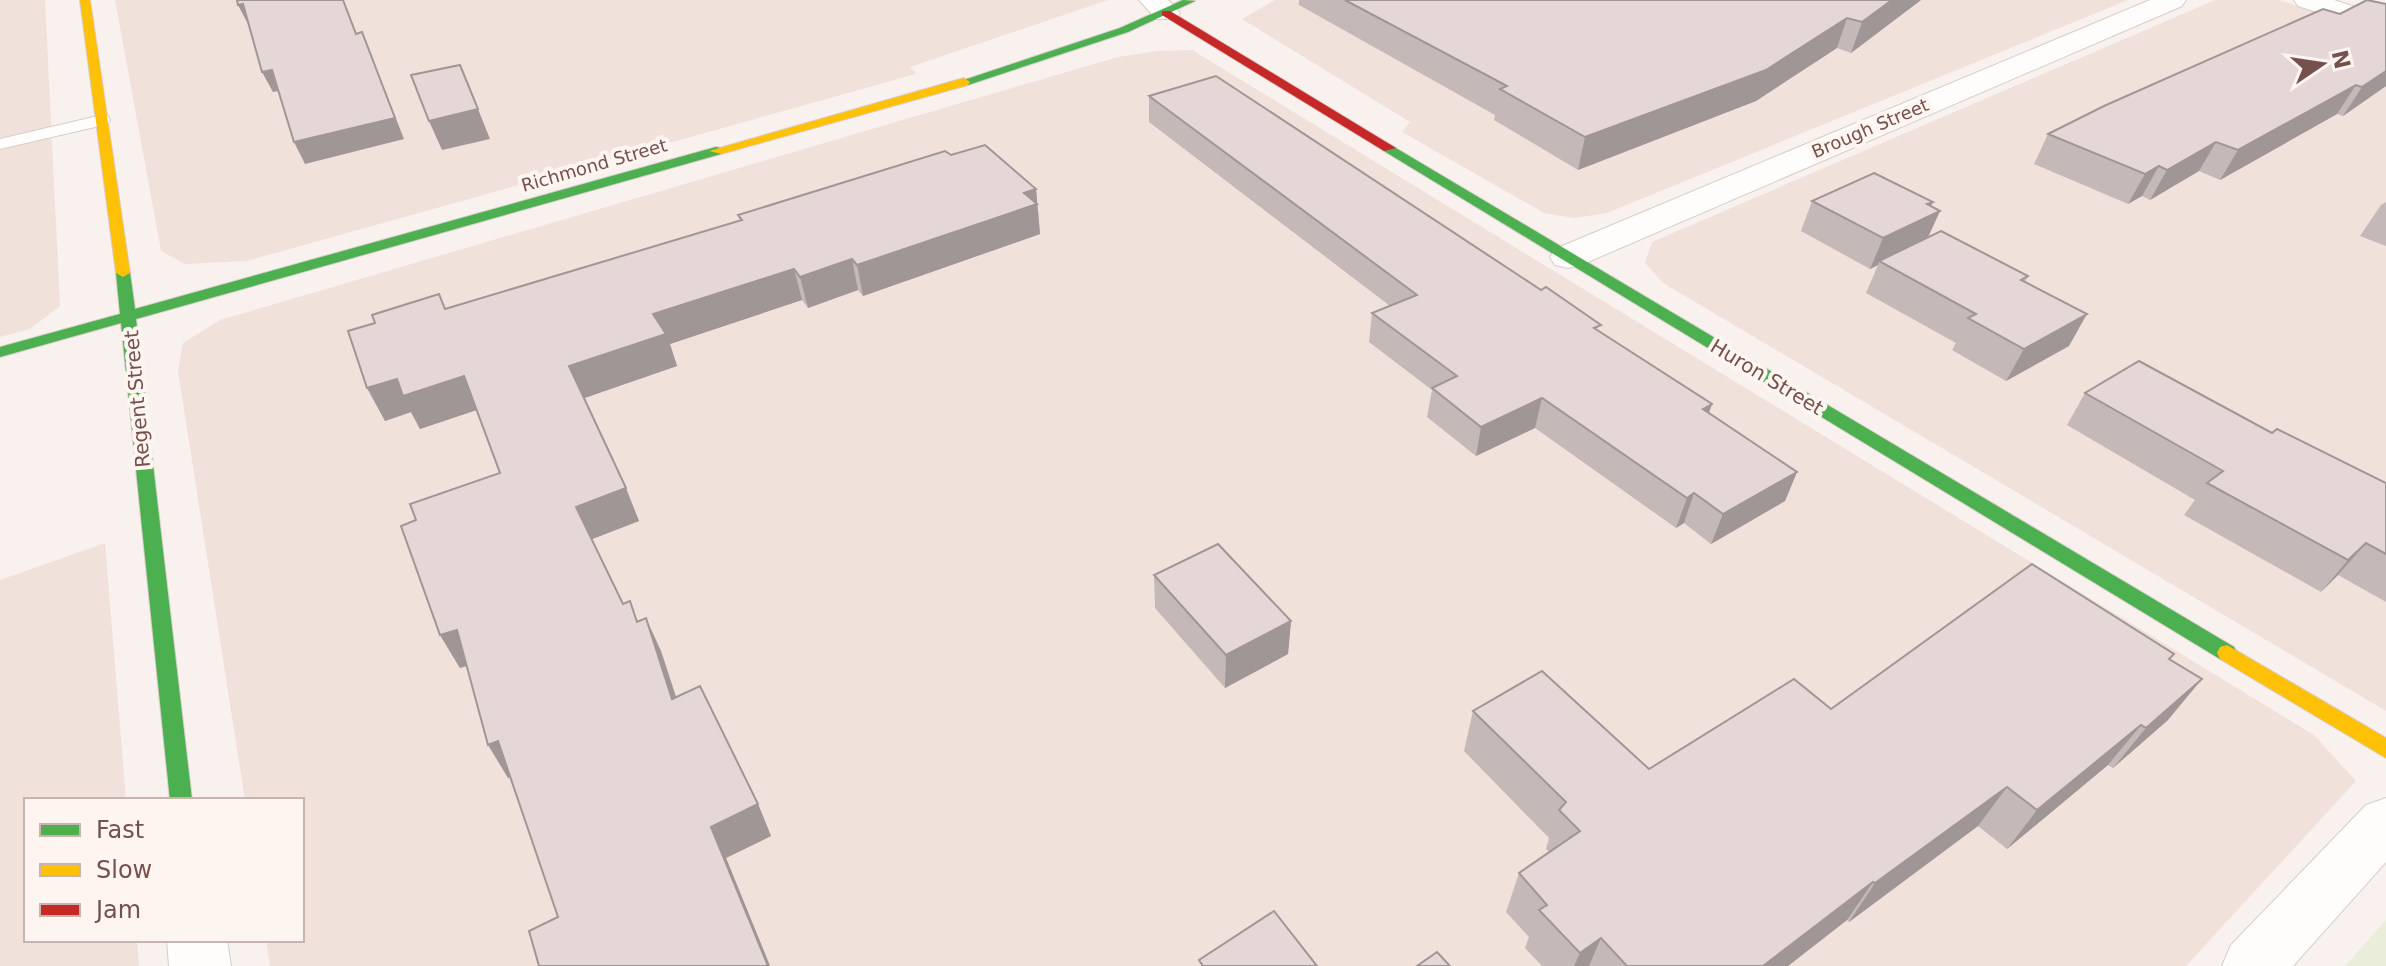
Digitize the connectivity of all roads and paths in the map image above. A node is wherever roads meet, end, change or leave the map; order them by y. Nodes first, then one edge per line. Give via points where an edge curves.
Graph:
1 (85, 0) edge
2 (1193, 0) edge
3 (2173, 0) edge
4 (2307, 0) edge
5 (1159, 6) edge
6 (2386, 26) edge
7 (102, 120) junction
8 (0, 144) edge
9 (1568, 257) junction
10 (129, 317) junction
11 (0, 352) edge
12 (2386, 749) edge
13 (181, 798) edge
14 (2386, 822) edge
15 (197, 942) edge
16 (200, 966) edge
17 (2253, 966) edge

1 - 7 street, Regent Street
2 - 5 street, Richmond Street
3 - 9 street, Brough Street
4 - 6 street
5 - 9 street, Huron Street
5 - 10 street, Richmond Street via 1124,30 988,75
7 - 8 lane
7 - 10 street, Regent Street
9 - 12 street, Huron Street
10 - 11 street, Richmond Street
10 - 13 street, Regent Street
14 - 17 street
15 - 16 street

